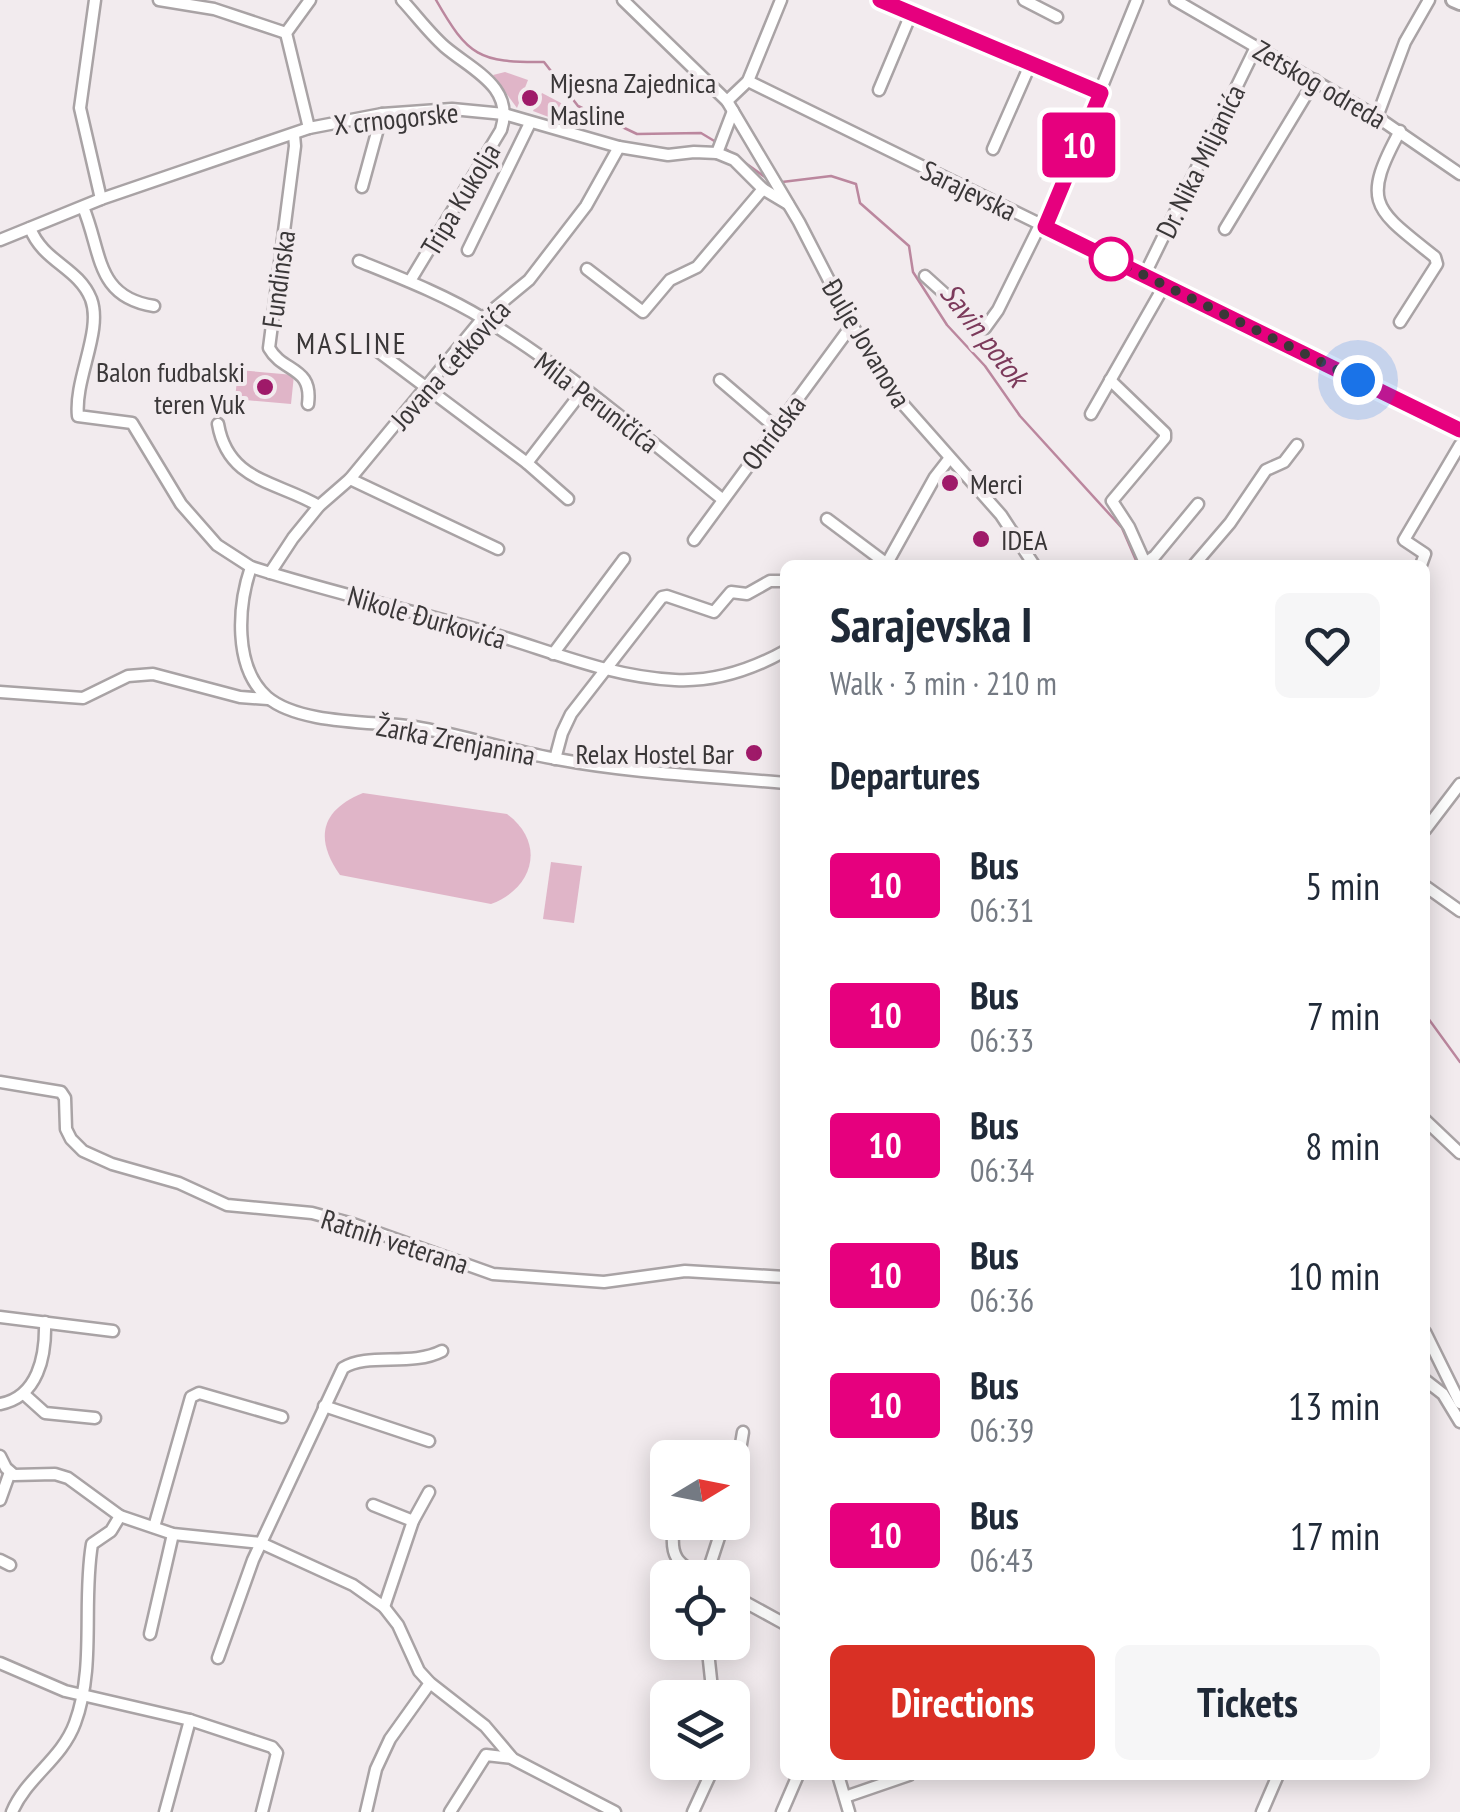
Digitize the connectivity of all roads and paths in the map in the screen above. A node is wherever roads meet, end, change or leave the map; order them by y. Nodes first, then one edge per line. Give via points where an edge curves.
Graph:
1 (95, 0) edge
2 (159, 0) edge
3 (310, 0) edge
4 (402, 0) edge
5 (623, 0) edge
6 (782, 0) edge
7 (880, 0) edge
8 (1024, 0) edge
9 (1137, 0) edge
10 (1175, 0) edge
11 (1429, 0) edge
12 (912, 14) junction
13 (1057, 18) dead end
14 (286, 33) junction
15 (1256, 47) junction
16 (1030, 65) junction
17 (1315, 80) junction
18 (748, 81) junction
19 (878, 90) dead end
20 (1101, 93) junction
21 (730, 106) junction
22 (382, 114) junction
23 (504, 114) junction
24 (1376, 116) junction
25 (530, 123) junction
26 (309, 128) junction
27 (1400, 132) junction
28 (294, 135) junction
29 (618, 147) junction
30 (993, 149) dead end
31 (718, 151) junction
32 (1460, 174) edge
33 (362, 187) dead end
34 (763, 189) junction
35 (101, 200) junction
36 (788, 204) junction
37 (83, 207) junction
38 (1042, 226) junction
39 (30, 228) junction
40 (1225, 230) dead end
41 (0, 240) edge
42 (468, 250) dead end
43 (358, 261) dead end
44 (587, 270) dead end
45 (924, 276) dead end
46 (1144, 276) junction
47 (410, 281) junction
48 (1164, 286) junction
49 (154, 306) dead end
50 (484, 318) junction
51 (1400, 322) dead end
52 (852, 325) junction
53 (379, 352) dead end
54 (720, 380) dead end
55 (1110, 380) junction
56 (425, 386) junction
57 (584, 389) junction
58 (308, 404) dead end
59 (1091, 414) dead end
60 (218, 424) dead end
61 (776, 428) junction
62 (1460, 430) edge
63 (1297, 445) dead end
64 (1460, 445) edge
65 (948, 459) junction
66 (528, 462) junction
67 (350, 480) junction
68 (722, 498) junction
69 (568, 499) dead end
70 (1198, 504) dead end
71 (319, 506) junction
72 (827, 519) dead end
73 (694, 540) dead end
74 (498, 549) dead end
75 (624, 559) dead end
76 (880, 560) edge
77 (889, 560) edge
78 (1028, 560) edge
79 (1143, 560) edge
80 (1149, 560) edge
81 (1198, 560) edge
82 (1423, 560) edge
83 (252, 567) junction
84 (270, 573) junction
85 (780, 581) edge
86 (553, 654) junction
87 (780, 654) edge
88 (603, 670) junction
89 (0, 692) edge
90 (269, 699) junction
91 (554, 759) junction
92 (780, 783) edge
93 (1460, 784) edge
94 (1430, 823) edge
95 (1430, 890) edge
96 (1460, 911) edge
97 (0, 1082) edge
98 (1430, 1125) edge
99 (1460, 1153) edge
100 (780, 1277) edge
101 (0, 1317) edge
102 (46, 1322) junction
103 (113, 1331) dead end
104 (1430, 1342) edge
105 (442, 1350) dead end
106 (1430, 1384) edge
107 (25, 1395) junction
108 (0, 1404) edge
109 (1460, 1404) edge
110 (324, 1406) junction
111 (0, 1414) edge
112 (282, 1417) dead end
113 (95, 1418) dead end
114 (1460, 1422) edge
115 (743, 1432) dead end
116 (742, 1440) edge
117 (429, 1441) dead end
118 (0, 1456) edge
119 (10, 1472) junction
120 (429, 1492) dead end
121 (0, 1500) edge
122 (372, 1504) dead end
123 (120, 1516) junction
124 (413, 1522) junction
125 (154, 1527) junction
126 (173, 1534) junction
127 (261, 1544) junction
128 (750, 1605) edge
129 (384, 1607) junction
130 (780, 1621) edge
131 (150, 1634) dead end
132 (218, 1658) dead end
133 (0, 1663) edge
134 (430, 1683) junction
135 (82, 1696) junction
136 (190, 1720) junction
137 (513, 1758) junction
138 (708, 1780) edge
139 (796, 1780) edge
140 (840, 1780) edge
141 (895, 1780) edge
142 (1276, 1780) edge
143 (845, 1798) junction
144 (12, 1812) edge
145 (165, 1812) edge
146 (262, 1812) edge
147 (366, 1812) edge
148 (450, 1812) edge
149 (615, 1812) edge
150 (693, 1812) edge
151 (782, 1812) edge
152 (849, 1812) edge
153 (1262, 1812) edge

1 - 35 street via 80,108
2 - 14 street via 214,9
3 - 14 street
4 - 23 street via 440,43 494,85
5 - 21 street, Đulje Jovanova
6 - 18 street
7 - 12 street
8 - 13 street
9 - 20 street
10 - 15 street, Zetskog odreda
11 - 24 street via 1404,42
12 - 16 street
12 - 19 street
14 - 26 street
15 - 17 street, Zetskog odreda
15 - 46 street, Dr. Nika Miljanića
16 - 20 street
16 - 30 street
17 - 24 street, Zetskog odreda
17 - 40 street
18 - 21 street
18 - 38 street, Sarajevska
20 - 38 street
21 - 31 street
21 - 36 street, Đulje Jovanova
22 - 23 street, X crnogorske
22 - 26 street, X crnogorske
22 - 33 street
23 - 25 street, X crnogorske
23 - 47 street, Tripa Kukolja
24 - 27 street, Zetskog odreda
25 - 29 street, X crnogorske
25 - 42 street
26 - 28 street, X crnogorske
27 - 32 street, Zetskog odreda
27 - 51 street via 1378,171 1378,196 1394,223 1437,264
28 - 35 street, X crnogorske
28 - 58 street, Fundinska via 269,348 304,377
29 - 31 street, X crnogorske via 668,155
29 - 50 street, Jovana Ćetkovića via 586,206 529,280
31 - 34 street
34 - 36 street
34 - 44 street via 697,266 670,280 643,312
35 - 37 street, X crnogorske
36 - 52 street, Đulje Jovanova
37 - 39 street, X crnogorske
37 - 49 street via 110,285 136,303
38 - 45 street via 985,328 974,326
38 - 46 street, Sarajevska
39 - 41 street, X crnogorske
39 - 83 street, Nikole Đurkovića via 42,251 84,287 93,308 78,416 132,423 180,504 217,545
43 - 47 street, Mila Peruničića
46 - 48 street, Sarajevska
47 - 50 street, Mila Peruničića
48 - 55 street
48 - 62 street, Sarajevska
50 - 56 street, Jovana Ćetkovića
50 - 57 street, Mila Peruničića
52 - 61 street, Ohridska
52 - 65 street, Đulje Jovanova via 894,394
53 - 56 street
54 - 61 street
55 - 59 street
55 - 79 street via 1165,435 1112,498
56 - 66 street
56 - 67 street, Jovana Ćetkovića
57 - 66 street
57 - 68 street, Mila Peruničića
60 - 71 street via 224,450 247,472
61 - 68 street, Ohridska
63 - 81 street via 1284,462 1266,470
64 - 82 street via 1404,540 1425,554
65 - 77 street
65 - 78 street, Đulje Jovanova via 1000,515
66 - 69 street
67 - 71 street, Jovana Ćetkovića
67 - 74 street
68 - 73 street, Ohridska
70 - 80 street
71 - 84 street, Jovana Ćetkovića
72 - 76 street
75 - 86 street
83 - 84 street, Nikole Đurkovića
83 - 90 street via 242,633 249,668
84 - 86 street, Nikole Đurkovića
85 - 88 street via 747,594 731,592 714,612 662,597
86 - 88 street, Nikole Đurkovića
87 - 88 street, Nikole Đurkovića via 702,679
88 - 91 street via 566,722
89 - 90 street, Žarka Zrenjanina via 83,698 128,676 153,674
90 - 91 street, Žarka Zrenjanina via 307,714 413,727
91 - 92 street, Žarka Zrenjanina
93 - 94 street
95 - 96 street
97 - 100 street, Ratnih veterana via 61,1092 70,1139 112,1164 179,1182 227,1205 354,1224 502,1276 604,1282 697,1271
98 - 99 street
101 - 102 street
102 - 103 street
102 - 107 street via 40,1366
104 - 109 street
105 - 110 street via 410,1361 349,1364
106 - 114 street
107 - 108 street
107 - 113 street via 45,1413
108 - 111 street
110 - 117 street
110 - 127 street
112 - 125 street via 199,1393 191,1398
115 - 116 street
118 - 119 street
119 - 121 street
119 - 123 street via 62,1476
120 - 124 street
122 - 124 street
123 - 125 street
123 - 135 street via 91,1550
124 - 129 street
125 - 126 street
126 - 127 street
126 - 131 street
127 - 129 street via 324,1570
127 - 132 street
128 - 130 street
129 - 134 street
133 - 135 street
134 - 137 street
134 - 147 street via 390,1739
135 - 136 street
135 - 144 street via 63,1748
136 - 145 street
136 - 146 street via 276,1749
137 - 148 street via 486,1755
137 - 149 street
138 - 150 street
139 - 151 street
140 - 143 street
141 - 143 street
142 - 153 street
143 - 152 street

